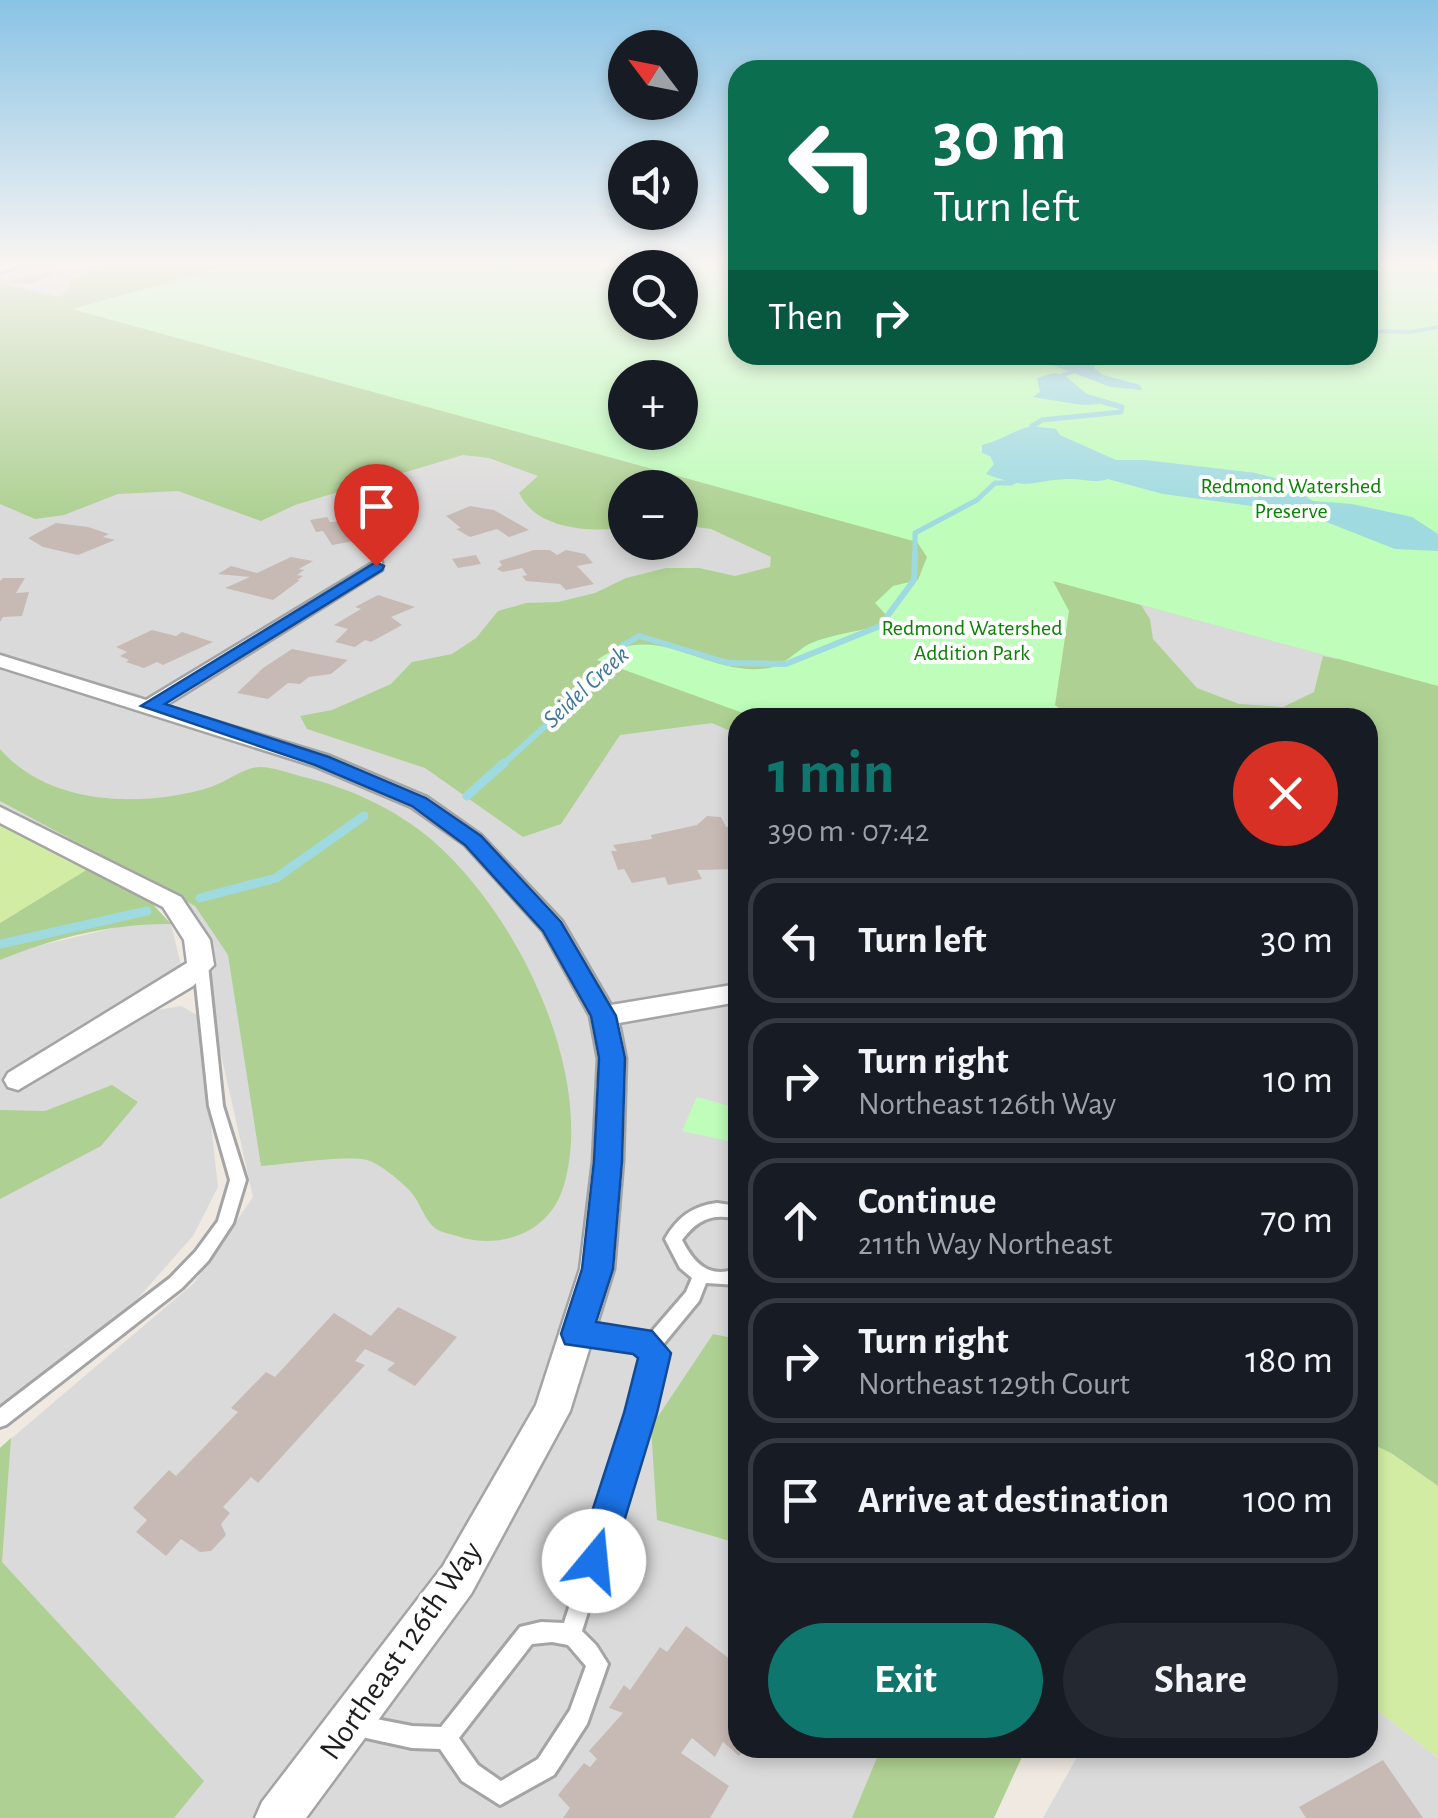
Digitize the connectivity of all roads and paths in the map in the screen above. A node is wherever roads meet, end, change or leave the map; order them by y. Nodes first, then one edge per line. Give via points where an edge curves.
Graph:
1 (376, 566) dead end
2 (0, 661) edge
3 (150, 706) junction
4 (0, 814) edge
5 (201, 965) junction
6 (728, 994) edge
7 (604, 1016) junction
8 (18, 1080) dead end
9 (728, 1212) edge
10 (700, 1276) junction
11 (728, 1278) edge
12 (576, 1334) junction
13 (649, 1348) junction
14 (0, 1419) edge
15 (570, 1634) junction
16 (348, 1724) junction
17 (446, 1738) junction
18 (278, 1818) edge

1 - 3 street
2 - 3 street
3 - 7 street via 322,761 390,788 449,822 552,927
4 - 5 street via 172,902 196,940
5 - 8 street
5 - 14 lane via 216,1106 238,1180 225,1223 176,1283
6 - 7 street
7 - 12 street, Northeast 126th Way via 612,1058 608,1161 598,1269
9 - 10 lane via 708,1208 686,1219 673,1240
10 - 11 lane
10 - 13 lane via 693,1296
12 - 13 lane via 641,1341
12 - 16 street, Northeast 126th Way via 552,1411 458,1580
13 - 15 lane via 655,1353 641,1413
15 - 17 lane via 527,1634
15 - 17 lane via 596,1664 579,1716 546,1768 500,1794 470,1773
16 - 17 lane
16 - 18 street, Northeast 126th Way

